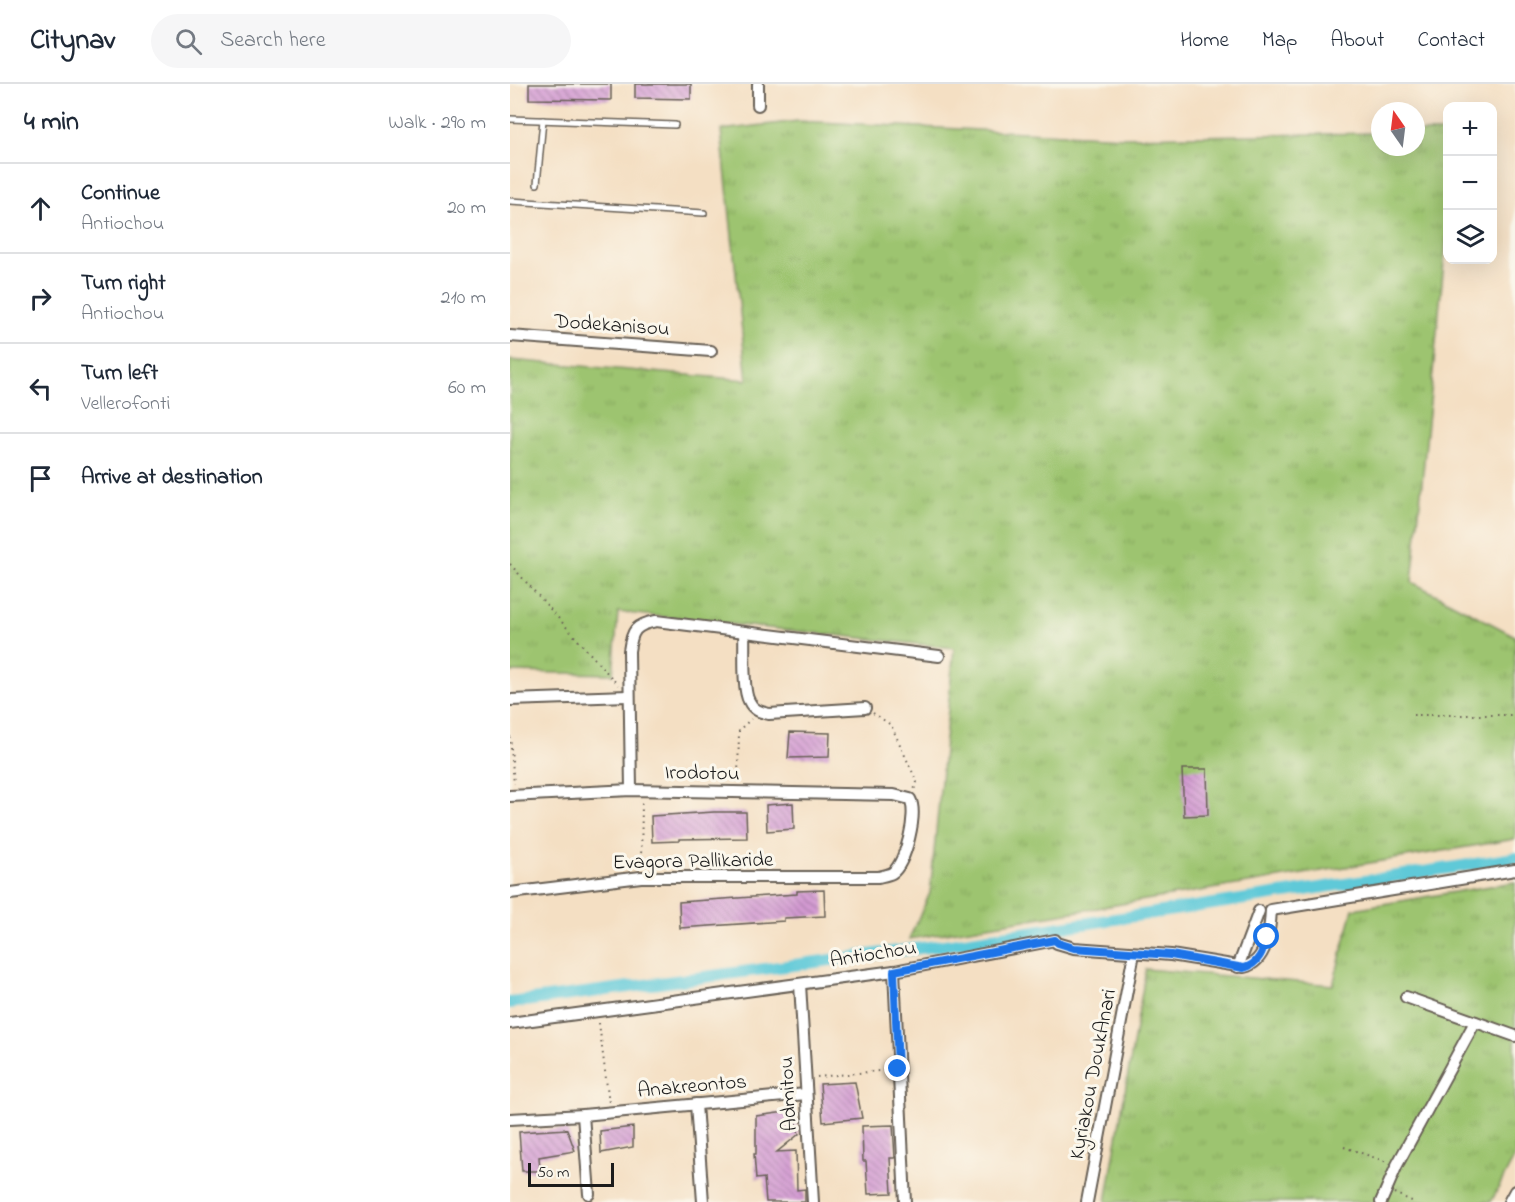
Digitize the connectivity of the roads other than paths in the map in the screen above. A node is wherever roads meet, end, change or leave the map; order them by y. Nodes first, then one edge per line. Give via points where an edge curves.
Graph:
1 (758, 84) edge
2 (758, 105) dead end
3 (510, 120) edge
4 (543, 120) junction
5 (675, 125) dead end
6 (537, 184) dead end
7 (510, 201) edge
8 (704, 213) dead end
9 (510, 336) edge
10 (711, 351) dead end
11 (744, 632) junction
12 (939, 656) dead end
13 (628, 696) junction
14 (510, 700) edge
15 (865, 708) road end
16 (636, 790) junction
17 (513, 796) edge
18 (1515, 870) edge
19 (878, 878) joint
20 (510, 893) edge
21 (1259, 911) dead end
22 (1134, 953) junction
23 (1238, 967) junction
24 (894, 971) junction
25 (800, 984) junction
26 (1406, 997) dead end
27 (1475, 1022) junction
28 (510, 1023) edge
29 (1515, 1036) edge
30 (806, 1094) junction
31 (696, 1104) junction
32 (583, 1115) junction
33 (510, 1119) edge
34 (1515, 1191) edge
35 (589, 1194) dead end
36 (703, 1202) edge
37 (813, 1202) edge
38 (905, 1202) edge
39 (1088, 1202) edge
40 (1381, 1202) edge
41 (1509, 1202) edge

1 - 2 street
3 - 4 lane
4 - 5 lane
4 - 6 lane
7 - 8 lane
9 - 10 street, Dodekanisou
11 - 12 street
11 - 13 street via 656,621 642,625 631,636
11 - 15 street via 747,696 759,712
13 - 14 street
13 - 16 street
16 - 17 street, Irodotou
16 - 19 street, Irodotou via 910,798 914,813 904,854 891,873
18 - 23 street via 1271,910 1261,953 1254,963
19 - 20 street, Evagora Pallikaride via 641,877
21 - 23 street
22 - 23 street, Antiochou
22 - 24 street, Antiochou via 1074,948 1055,940
22 - 39 street, Kyriakou DoukAnari
24 - 25 street, Antiochou
24 - 38 street
25 - 28 street, Antiochou
25 - 30 street, Admitou
26 - 27 street
27 - 29 street
27 - 40 street
30 - 31 street, Anakreontos
30 - 37 street, Admitou
31 - 32 street, Anakreontos
31 - 36 street
32 - 33 street, Anakreontos
32 - 35 street
34 - 41 street

